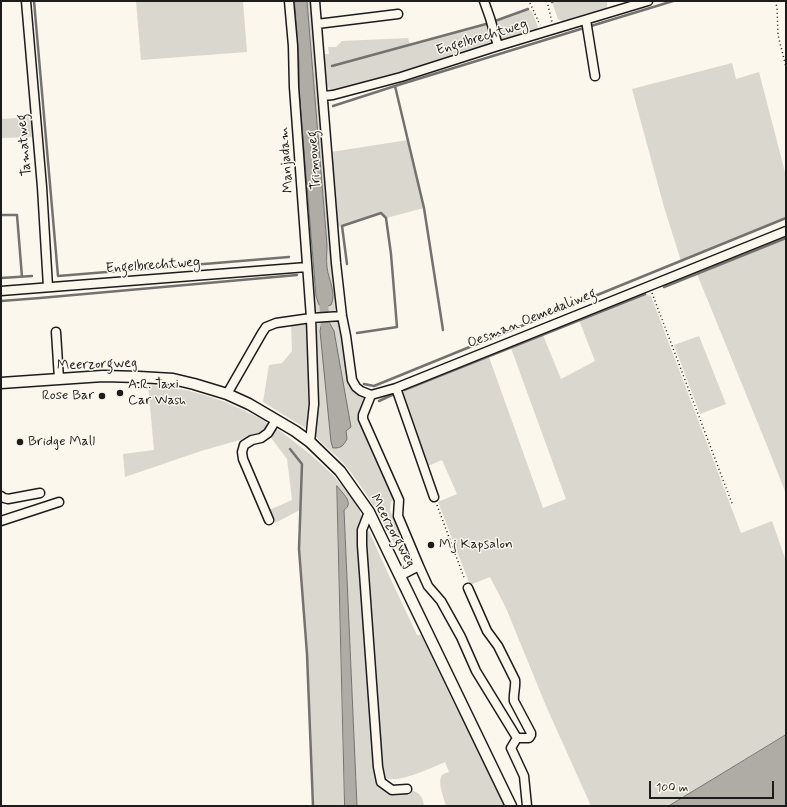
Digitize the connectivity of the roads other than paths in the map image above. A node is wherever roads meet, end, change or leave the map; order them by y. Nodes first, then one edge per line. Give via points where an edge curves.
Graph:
1 (26, 1) edge
2 (289, 1) edge
3 (315, 1) edge
4 (648, 1) edge
5 (484, 2) edge
6 (398, 14) dead end
7 (586, 20) junction
8 (317, 24) junction
9 (498, 46) junction
10 (595, 76) dead end
11 (323, 96) junction
12 (786, 231) edge
13 (307, 267) junction
14 (48, 287) junction
15 (1, 290) edge
16 (340, 316) junction
17 (314, 318) junction
18 (56, 332) dead end
19 (59, 379) junction
20 (1, 383) edge
21 (396, 388) junction
22 (227, 394) junction
23 (371, 395) junction
24 (276, 420) junction
25 (310, 442) junction
26 (40, 493) dead end
27 (1, 496) edge
28 (434, 497) road end
29 (59, 502) dead end
30 (369, 512) junction
31 (1, 520) edge
32 (269, 520) dead end
33 (419, 566) junction
34 (400, 576) junction
35 (468, 588) road end
36 (517, 738) junction
37 (407, 788) dead end
38 (511, 806) edge
39 (527, 806) edge

1 - 14 street, Tamatweg
2 - 13 street, Manjadam
3 - 8 street, Trimoweg
4 - 7 street, Engelbrechtweg
5 - 9 street
6 - 8 street
7 - 9 street, Engelbrechtweg
7 - 10 street
8 - 11 street, Trimoweg
9 - 11 street, Engelbrechtweg via 401,77
11 - 16 street, Trimoweg
12 - 21 street, Oesman Oemedaliweg
13 - 14 street, Engelbrechtweg
13 - 17 street, Manjadam
14 - 15 street, Engelbrechtweg
16 - 17 street
16 - 23 street via 346,336 352,380 361,391
17 - 22 street via 276,323 266,327
17 - 25 street, Manjadam via 314,404
18 - 19 street
19 - 20 main road, Meerzorgweg
19 - 22 main road, Meerzorgweg via 103,376 173,379
21 - 23 street, Oesman Oemedaliweg
21 - 28 street
22 - 24 main road, Meerzorgweg
23 - 33 street via 363,415 364,419 399,500 398,516
24 - 25 main road, Meerzorgweg
24 - 32 street via 268,433 244,445 242,452
25 - 30 main road, Meerzorgweg via 340,471
26 - 27 street via 8,499
29 - 31 street
30 - 34 main road, Meerzorgweg
30 - 37 street via 362,530 362,545 378,767 381,782 392,790
33 - 34 street
33 - 36 street via 428,586 441,601 461,637 476,671
34 - 38 main road, Meerzorgweg
35 - 36 street via 487,631 498,646 515,680 514,701 531,733 529,738
36 - 39 street via 511,748 524,776

